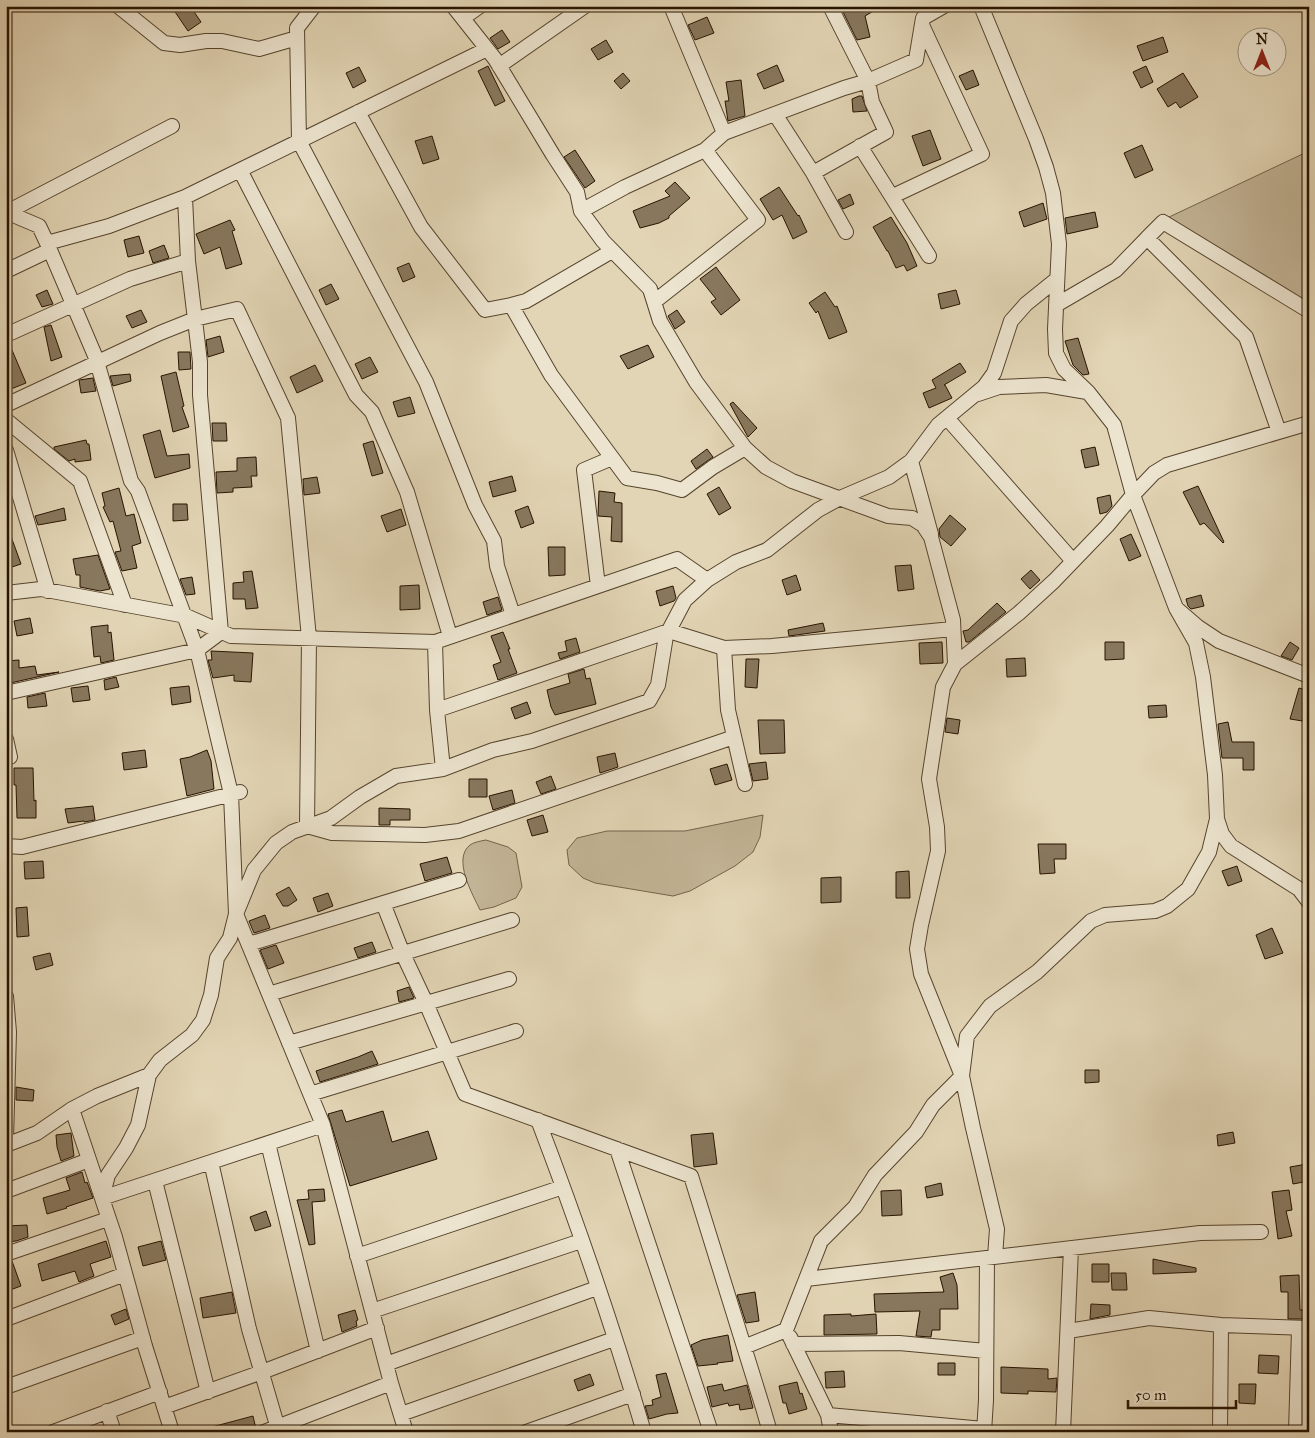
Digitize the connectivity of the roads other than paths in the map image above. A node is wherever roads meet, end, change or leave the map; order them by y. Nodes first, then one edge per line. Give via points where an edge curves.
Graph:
1 (118, 6) edge
2 (314, 6) edge
3 (453, 6) edge
4 (480, 6) edge
5 (584, 6) edge
6 (671, 6) edge
7 (830, 6) edge
8 (944, 6) edge
9 (981, 6) edge
10 (463, 18) junction
11 (922, 25) junction
12 (297, 38) junction
13 (487, 49) junction
14 (499, 66) junction
15 (868, 81) junction
16 (358, 112) junction
17 (775, 114) junction
18 (172, 126) dead end
19 (724, 133) junction
20 (299, 141) junction
21 (860, 146) junction
22 (705, 150) junction
23 (240, 170) junction
24 (813, 173) junction
25 (892, 196) junction
26 (185, 197) junction
27 (581, 211) junction
28 (6, 212) edge
29 (846, 232) dead end
30 (1147, 238) junction
31 (48, 247) junction
32 (612, 251) junction
33 (929, 256) dead end
34 (188, 261) junction
35 (6, 271) edge
36 (1057, 279) junction
37 (654, 302) junction
38 (73, 304) junction
39 (511, 305) junction
40 (1056, 305) junction
41 (1309, 311) edge
42 (195, 319) junction
43 (6, 335) edge
44 (97, 362) junction
45 (1088, 392) junction
46 (974, 396) junction
47 (6, 405) edge
48 (947, 418) junction
49 (6, 420) edge
50 (1309, 423) edge
51 (1279, 432) junction
52 (745, 448) junction
53 (6, 450) edge
54 (612, 458) junction
55 (911, 461) junction
56 (1133, 495) junction
57 (840, 498) junction
58 (931, 537) junction
59 (1073, 561) junction
60 (708, 580) junction
61 (598, 586) junction
62 (48, 591) junction
63 (6, 593) edge
64 (125, 605) junction
65 (1176, 608) junction
66 (513, 615) junction
67 (186, 616) junction
68 (953, 629) junction
69 (669, 631) junction
70 (221, 632) junction
71 (450, 636) junction
72 (309, 638) junction
73 (435, 642) junction
74 (724, 648) junction
75 (197, 650) junction
76 (955, 664) junction
77 (1309, 676) edge
78 (6, 692) edge
79 (437, 710) junction
80 (734, 737) junction
81 (6, 739) edge
82 (10, 757) dead end
83 (442, 768) junction
84 (745, 784) dead end
85 (236, 793) junction
86 (1217, 819) junction
87 (307, 826) junction
88 (6, 846) edge
89 (459, 880) dead end
90 (1309, 902) edge
91 (384, 903) junction
92 (236, 914) junction
93 (512, 920) dead end
94 (248, 944) junction
95 (403, 954) junction
96 (509, 979) dead end
97 (269, 994) junction
98 (6, 996) edge
99 (426, 1003) junction
100 (516, 1031) dead end
101 (289, 1043) junction
102 (448, 1052) junction
103 (149, 1076) junction
104 (962, 1076) junction
105 (310, 1094) junction
106 (72, 1109) junction
107 (538, 1120) junction
108 (323, 1125) junction
109 (6, 1140) edge
110 (268, 1143) junction
111 (6, 1146) edge
112 (617, 1149) junction
113 (89, 1160) junction
114 (211, 1162) junction
115 (155, 1181) junction
116 (563, 1186) junction
117 (6, 1191) edge
118 (102, 1198) junction
119 (108, 1219) junction
120 (1261, 1232) dead end
121 (581, 1241) junction
122 (1072, 1248) junction
123 (6, 1254) edge
124 (358, 1256) junction
125 (991, 1257) junction
126 (125, 1274) junction
127 (806, 1278) junction
128 (597, 1288) junction
129 (372, 1311) junction
130 (6, 1319) edge
131 (1221, 1325) junction
132 (377, 1328) junction
133 (1304, 1328) edge
134 (786, 1330) junction
135 (1068, 1330) junction
136 (143, 1338) junction
137 (614, 1339) junction
138 (793, 1344) junction
139 (744, 1347) junction
140 (318, 1350) junction
141 (986, 1351) junction
142 (386, 1364) junction
143 (262, 1372) junction
144 (391, 1383) junction
145 (6, 1387) edge
146 (160, 1392) junction
147 (208, 1392) junction
148 (633, 1394) junction
149 (164, 1407) junction
150 (107, 1411) junction
151 (401, 1414) junction
152 (828, 1415) junction
153 (67, 1429) edge
154 (279, 1429) edge
155 (984, 1430) edge
156 (52, 1432) edge
157 (114, 1432) edge
158 (172, 1432) edge
159 (264, 1432) edge
160 (406, 1432) edge
161 (526, 1432) edge
162 (644, 1432) edge
163 (711, 1432) edge
164 (770, 1432) edge
165 (831, 1432) edge
166 (1063, 1432) edge
167 (1220, 1432) edge
168 (1296, 1432) edge

1 - 12 street via 164,43 180,45 222,41 259,49
2 - 12 street via 297,28
3 - 10 street
4 - 10 street
5 - 14 street
6 - 19 street
7 - 15 street
8 - 11 street via 923,18
9 - 36 street via 1046,167 1053,193 1059,244
10 - 13 street
11 - 15 street via 916,60
11 - 25 street via 982,154
12 - 20 street
13 - 14 street
13 - 16 street
14 - 27 street via 578,192
15 - 17 street
15 - 21 street via 872,102 886,132
16 - 20 street
16 - 39 street via 421,227 485,310
17 - 19 street
17 - 24 street
18 - 28 street
19 - 22 street
20 - 23 street
20 - 66 street via 426,382 475,505 494,541 497,566
21 - 24 street
21 - 25 street
22 - 27 street via 624,187
22 - 37 street via 758,220
23 - 26 street
23 - 71 street via 356,395 372,412 407,492
24 - 29 street
25 - 33 street
26 - 31 street
26 - 34 street
27 - 32 street
28 - 31 street via 39,226
30 - 40 street via 1116,270
30 - 41 street via 1163,222
30 - 51 street via 1246,337
31 - 35 street
31 - 38 street
32 - 37 street via 650,288
32 - 39 street via 526,301
34 - 38 street via 130,279
34 - 42 street
36 - 40 street
36 - 46 street via 1011,321 994,373
37 - 52 street via 660,321 696,382
38 - 43 street
38 - 44 street
39 - 54 street via 551,375
40 - 45 street via 1056,353 1064,369
42 - 44 street
42 - 70 street
42 - 72 street via 237,309 288,418
44 - 47 street
44 - 67 street via 131,481 138,491
45 - 46 street via 1046,385 999,387
45 - 56 street via 1114,425
46 - 48 street
48 - 55 street
48 - 59 street
49 - 64 street via 80,481
50 - 51 street
51 - 56 street via 1167,465
52 - 54 street via 713,466 682,490 627,478
52 - 57 street via 766,467 792,481
53 - 62 street
54 - 61 street via 584,470
55 - 57 street via 889,477
55 - 58 street
56 - 59 street
56 - 65 street
57 - 58 street via 888,516 912,518 923,525
57 - 60 street via 818,510 767,550 736,562
58 - 68 street
59 - 76 street via 1020,613
60 - 61 street via 677,558
60 - 69 street via 685,600
61 - 66 street
62 - 63 street
62 - 64 street
64 - 67 street
65 - 77 street via 1219,641
65 - 86 street via 1196,643 1203,676
66 - 71 street
67 - 70 street
67 - 75 street
68 - 74 street
68 - 76 street
69 - 74 street
69 - 79 street
69 - 83 street via 658,685 649,701
70 - 72 street via 231,636
70 - 75 street
71 - 73 street
72 - 73 street
72 - 87 street
73 - 79 street
74 - 80 street via 728,710
75 - 78 street
75 - 85 street
76 - 104 street via 943,688 929,779 938,851 917,949 921,974
79 - 83 street
80 - 84 street
80 - 87 street via 459,831 425,835 332,833
81 - 82 street
83 - 87 street via 396,776 331,818
85 - 88 street via 22,847
85 - 92 street
86 - 90 street via 1231,846 1299,889
86 - 104 street via 1209,852 1188,889 1155,911 1106,915 1091,921 1037,972 990,1006 966,1036
87 - 92 street via 276,843 254,870
89 - 91 street
91 - 94 street
91 - 95 street
92 - 94 street
92 - 103 street via 230,938 217,958 203,1020 192,1035 160,1060
93 - 95 street
94 - 97 street
95 - 97 street
95 - 99 street
96 - 99 street
97 - 101 street
98 - 109 street via 9,1032
99 - 101 street
99 - 102 street
100 - 102 street
101 - 105 street
102 - 105 street
102 - 107 street via 466,1094
103 - 106 street
103 - 118 street via 138,1125 108,1175
104 - 125 street via 997,1229
104 - 127 street via 933,1105 916,1132 875,1175 856,1207 821,1241
105 - 108 street
106 - 111 street via 37,1133
106 - 113 street
107 - 112 street
107 - 116 street
108 - 110 street
108 - 124 street
110 - 114 street
110 - 140 street
112 - 139 street via 691,1176
112 - 163 street
113 - 117 street
113 - 118 street
114 - 115 street
114 - 143 street
115 - 118 street
115 - 147 street
116 - 121 street
116 - 124 street
118 - 119 street
119 - 123 street
119 - 126 street
120 - 122 street via 1200,1233
121 - 128 street
121 - 129 street
122 - 125 street
122 - 135 street
124 - 129 street
125 - 127 street
125 - 141 street
126 - 130 street
126 - 136 street
127 - 134 street
128 - 137 street
128 - 142 street
129 - 132 street
131 - 133 street
131 - 135 street via 1149,1318
131 - 167 street
132 - 140 street
132 - 142 street
133 - 168 street
134 - 138 street
134 - 139 street
135 - 166 street
136 - 145 street
136 - 146 street
137 - 148 street
137 - 151 street
138 - 141 street via 899,1343
138 - 152 street
139 - 164 street
140 - 143 street
141 - 155 street
142 - 144 street
143 - 147 street
143 - 154 street
144 - 151 street
144 - 154 street
146 - 149 street
146 - 150 street
147 - 149 street
148 - 161 street
148 - 162 street
149 - 158 street
150 - 153 street
150 - 157 street
151 - 160 street
152 - 155 street
152 - 165 street
153 - 156 street
154 - 159 street

